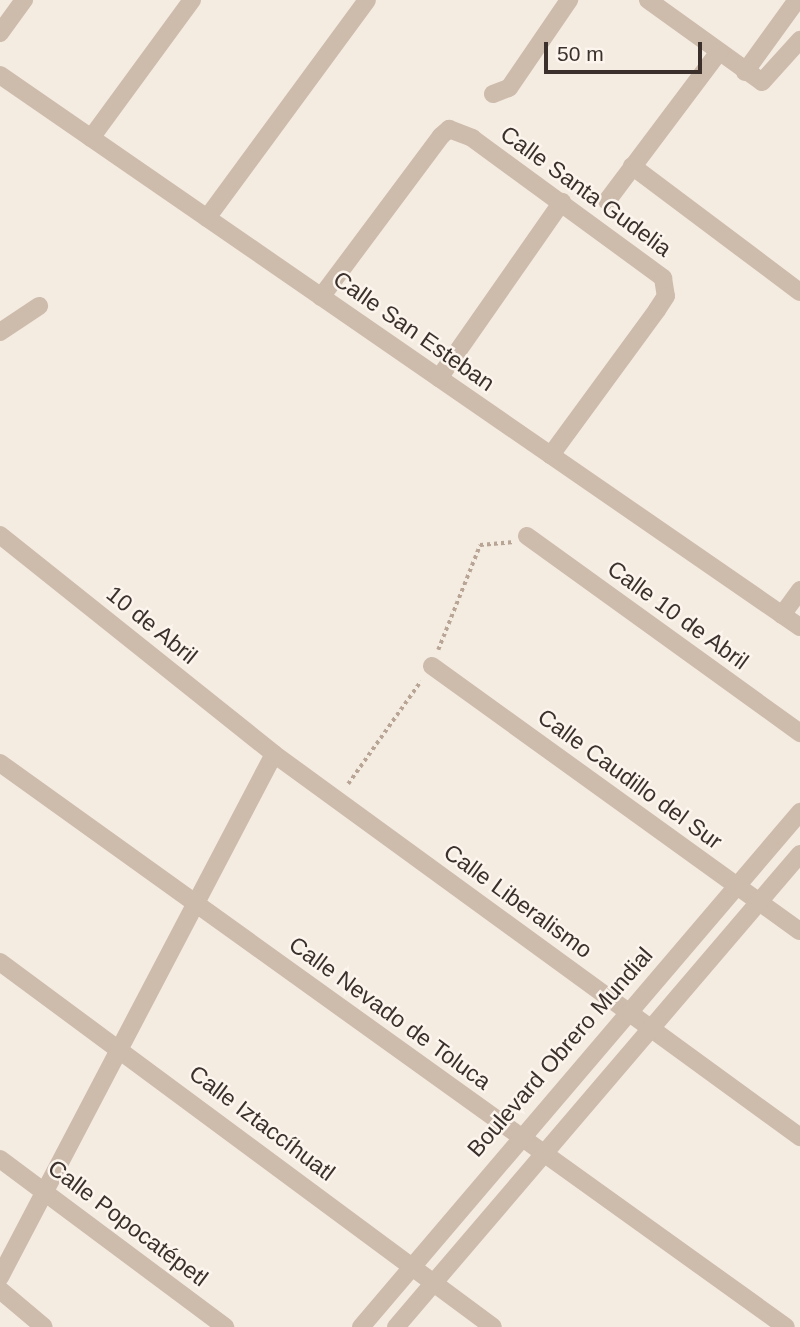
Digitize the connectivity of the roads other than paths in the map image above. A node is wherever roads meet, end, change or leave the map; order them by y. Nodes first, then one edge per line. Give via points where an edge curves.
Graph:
1 (24, 0) edge
2 (192, 0) edge
3 (367, 0) edge
4 (569, 0) edge
5 (648, 0) edge
6 (797, 0) edge
7 (0, 33) edge
8 (800, 40) edge
9 (719, 52) junction
10 (0, 75) edge
11 (751, 76) junction
12 (493, 94) dead end
13 (91, 138) junction
14 (632, 166) junction
15 (607, 201) dead end
16 (562, 202) junction
17 (207, 218) junction
18 (800, 292) edge
19 (321, 297) junction
20 (39, 306) dead end
21 (0, 332) edge
22 (439, 378) junction
23 (551, 455) junction
24 (0, 535) edge
25 (527, 536) dead end
26 (800, 590) edge
27 (782, 615) junction
28 (800, 627) edge
29 (432, 666) dead end
30 (800, 733) edge
31 (274, 754) junction
32 (0, 763) edge
33 (800, 812) edge
34 (800, 855) edge
35 (737, 886) junction
36 (759, 901) junction
37 (195, 903) junction
38 (800, 931) edge
39 (0, 962) edge
40 (627, 1011) junction
41 (649, 1027) junction
42 (120, 1047) junction
43 (520, 1136) junction
44 (800, 1137) edge
45 (543, 1153) junction
46 (0, 1159) edge
47 (46, 1190) junction
48 (411, 1266) junction
49 (0, 1277) edge
50 (433, 1283) junction
51 (0, 1290) edge
52 (44, 1327) edge
53 (225, 1327) edge
54 (361, 1327) edge
55 (396, 1327) edge
56 (493, 1327) edge
57 (786, 1327) edge

1 - 7 street
2 - 13 street
3 - 17 street
4 - 12 street via 509,88
5 - 9 street
6 - 11 street
8 - 11 street via 773,77
9 - 11 street
9 - 14 street
10 - 13 street, Calle San Esteban
13 - 17 street, Calle San Esteban
14 - 15 street
14 - 18 street
16 - 19 street, Calle Santa Gudelia via 460,130 441,136
16 - 22 street
16 - 23 street, Calle Santa Gudelia via 659,272 666,296
17 - 19 street, Calle San Esteban
19 - 22 street, Calle San Esteban
20 - 21 street
22 - 23 street, Calle San Esteban
23 - 27 street, Calle San Esteban
24 - 31 street, 10 de Abril
25 - 30 street, Calle 10 de Abril
26 - 27 street
27 - 28 street, Calle San Esteban
29 - 35 street, Calle Caudillo del Sur
31 - 37 street
31 - 40 street, Calle Liberalismo
32 - 37 street, Calle Nevado de Toluca
33 - 35 street, Boulevard Obrero Mundial
34 - 36 street
35 - 36 street, Calle Caudillo del Sur
35 - 40 street, Boulevard Obrero Mundial
36 - 38 street, Calle Caudillo del Sur
36 - 41 street
37 - 42 street
37 - 43 street, Calle Nevado de Toluca
39 - 42 street, Calle Iztaccíhuatl
40 - 41 street, Calle Liberalismo
40 - 43 street, Boulevard Obrero Mundial
41 - 44 street, Calle Liberalismo
41 - 45 street
42 - 47 street
42 - 48 street, Calle Iztaccíhuatl
43 - 45 street, Calle Nevado de Toluca
43 - 48 street, Boulevard Obrero Mundial
45 - 50 street
45 - 57 street, Calle Nevado de Toluca
46 - 47 street, Calle Popocatépetl
47 - 49 street
47 - 53 street, Calle Popocatépetl
48 - 50 street, Calle Iztaccíhuatl
48 - 54 street, Boulevard Obrero Mundial
50 - 55 street
50 - 56 street, Calle Iztaccíhuatl
51 - 52 street

